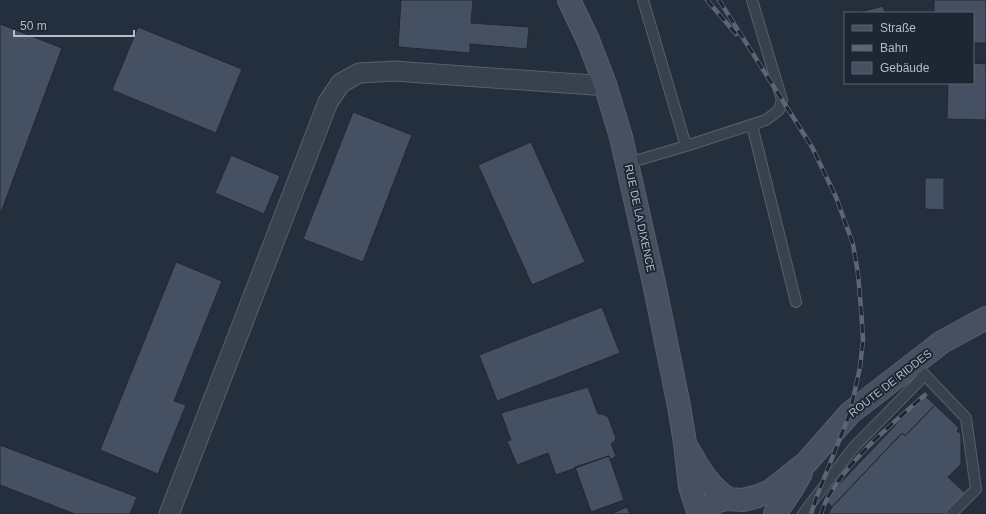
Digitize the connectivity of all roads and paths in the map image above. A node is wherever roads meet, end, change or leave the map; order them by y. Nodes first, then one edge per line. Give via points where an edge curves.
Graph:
1 (569, 0) edge
2 (643, 0) edge
3 (752, 0) edge
4 (605, 84) junction
5 (752, 125) junction
6 (686, 146) junction
7 (628, 163) junction
8 (796, 302) dead end
9 (986, 318) edge
10 (919, 369) junction
11 (685, 442) junction
12 (806, 463) junction
13 (732, 500) junction
14 (169, 514) edge
15 (699, 514) edge
16 (705, 514) edge
17 (754, 514) edge
18 (775, 514) edge
19 (803, 514) edge
20 (951, 514) edge

1 - 4 main road, RUE DE LA DIXENCE
2 - 6 lane
3 - 5 lane via 782,100 779,110 766,120
4 - 7 main road, RUE DE LA DIXENCE
4 - 14 street via 394,71 359,73 341,83 328,102
5 - 6 lane
5 - 8 lane
6 - 7 lane
7 - 11 main road, RUE DE LA DIXENCE
9 - 10 main road, ROUTE DE RIDDES via 942,342
10 - 12 main road, ROUTE DE RIDDES via 850,413
10 - 19 lane via 853,448
10 - 20 lane via 966,418 976,489
11 - 13 main road, RUE DE LA DIXENCE via 712,486
11 - 15 main road, RUE DE LA DIXENCE via 690,487
12 - 13 main road, ROUTE DE RIDDES via 769,492 743,500
12 - 18 main road, ROUTE DE RIDDES
13 - 16 main road, ROUTE DE RIDDES via 718,501
13 - 17 main road via 745,505

